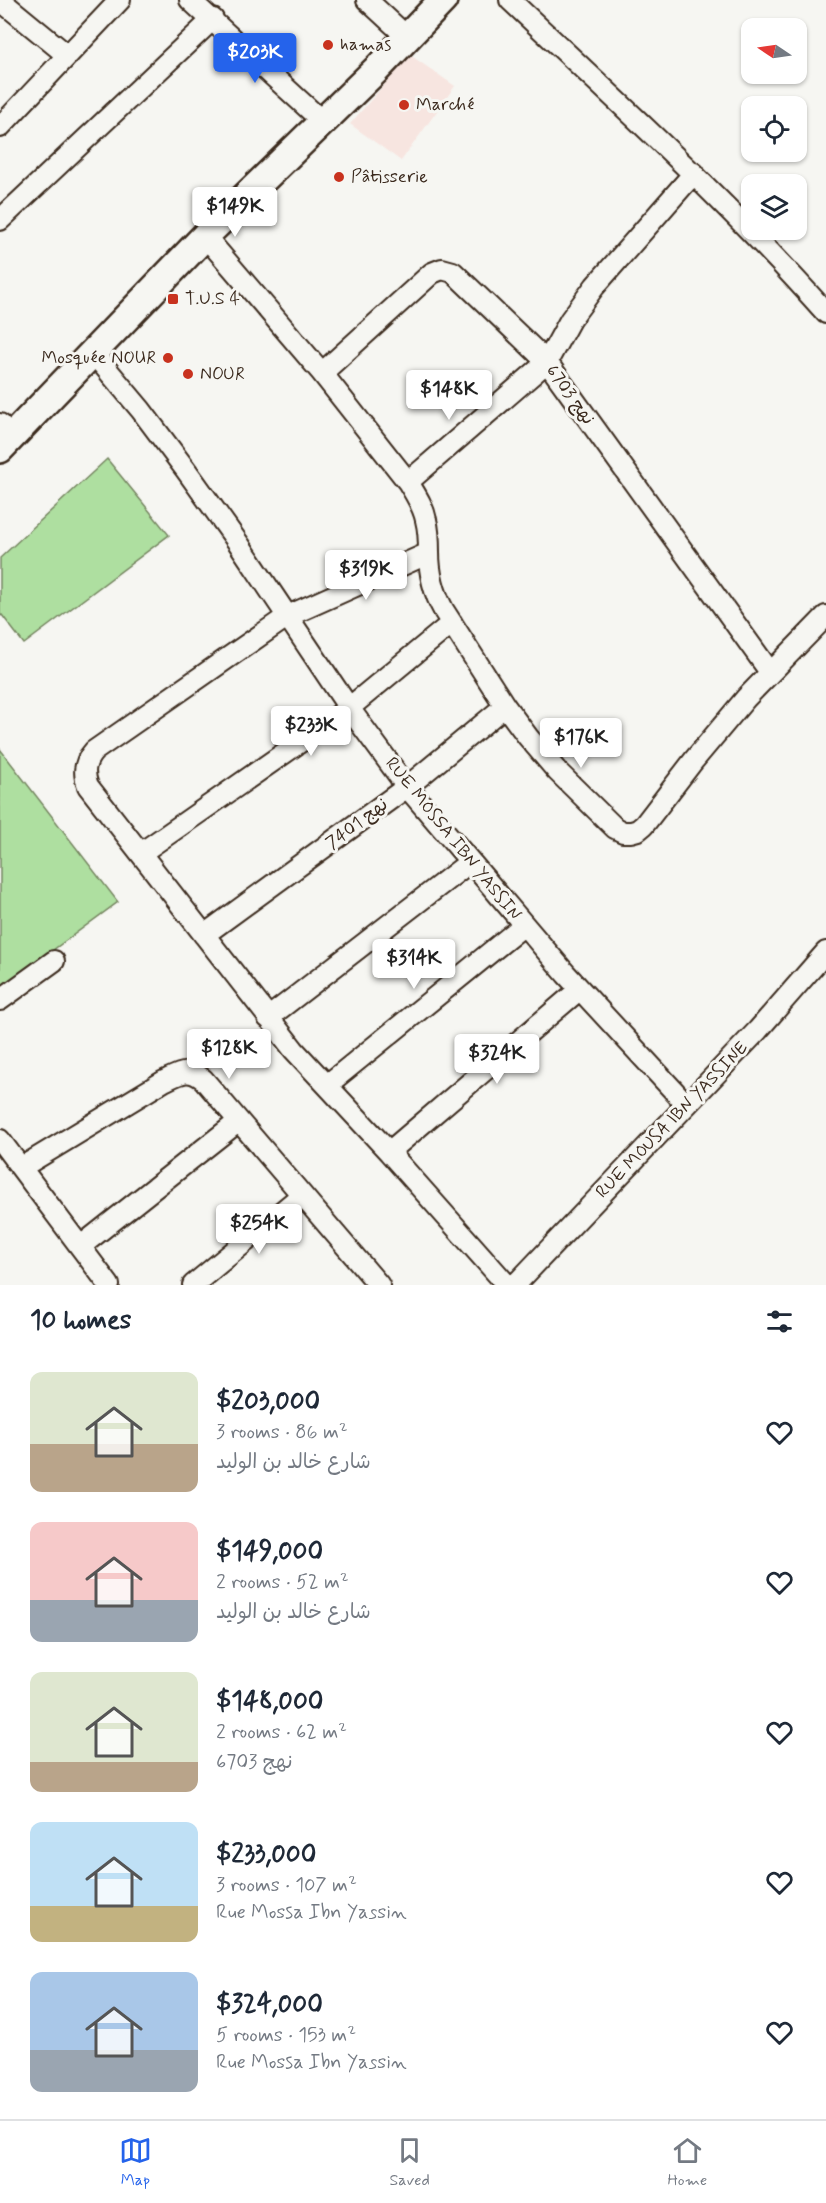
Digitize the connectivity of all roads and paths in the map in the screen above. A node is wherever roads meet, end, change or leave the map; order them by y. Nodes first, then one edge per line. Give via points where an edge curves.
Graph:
1 (0, 0) edge
2 (120, 0) edge
3 (190, 0) edge
4 (367, 0) edge
5 (444, 0) edge
6 (510, 0) edge
7 (213, 20) junction
8 (407, 37) junction
9 (67, 55) junction
10 (323, 122) junction
11 (0, 127) edge
12 (694, 173) junction
13 (0, 220) edge
14 (205, 236) junction
15 (826, 313) edge
16 (93, 354) junction
17 (547, 362) junction
18 (322, 373) junction
19 (4, 437) edge
20 (408, 482) junction
21 (429, 553) junction
22 (288, 616) junction
23 (826, 616) edge
24 (452, 623) junction
25 (770, 672) junction
26 (506, 706) junction
27 (349, 708) junction
28 (407, 787) junction
29 (141, 853) junction
30 (470, 861) junction
31 (524, 925) junction
32 (204, 935) junction
33 (826, 952) edge
34 (54, 961) dead end
35 (580, 989) junction
36 (0, 1000) edge
37 (268, 1018) junction
38 (327, 1085) junction
39 (686, 1104) junction
40 (239, 1121) junction
41 (0, 1140) edge
42 (389, 1152) junction
43 (12, 1164) edge
44 (302, 1195) junction
45 (81, 1246) junction
46 (374, 1283) edge
47 (109, 1285) edge
48 (193, 1285) edge
49 (507, 1285) edge
50 (515, 1285) edge

1 - 9 street
2 - 9 street
3 - 7 street
4 - 8 street
5 - 8 street
6 - 12 street
7 - 10 street
7 - 13 street
8 - 10 street
9 - 11 street
10 - 14 street
12 - 15 street
12 - 17 street via 595,286
14 - 16 street
14 - 18 street
16 - 19 street
16 - 22 street, RUE MOSSA IBN YASSIN via 186,470
17 - 18 street, نهج 6703 via 453,272 442,269 432,273
17 - 20 street
17 - 25 street, نهج 6703
18 - 20 street
20 - 21 street via 427,520
21 - 22 street
21 - 24 street via 437,598
22 - 27 street, RUE MOSSA IBN YASSIN
22 - 29 street via 89,757 84,771 88,786
23 - 25 street
24 - 26 street
24 - 27 street
25 - 26 street via 644,825 631,832 608,823 556,771
26 - 28 street, نهج 7401
27 - 28 street, RUE MOSSA IBN YASSIN
27 - 29 street
28 - 30 street, RUE MOSSA IBN YASSIN
28 - 32 street, نهج 7401
29 - 32 street
30 - 31 street, RUE MOSSA IBN YASSIN
30 - 37 street
31 - 35 street, RUE MOSSA IBN YASSIN
31 - 38 street
32 - 37 street
33 - 39 street, RUE MOUSA IBN YASSINE
34 - 36 street
35 - 39 street, RUE MOSSA IBN YASSIN
35 - 42 street
37 - 38 street
38 - 42 street
39 - 50 street, RUE MOUSA IBN YASSINE
40 - 43 street via 203,1079 187,1071
40 - 44 street
40 - 45 street
41 - 43 street
42 - 49 street
43 - 45 street
44 - 46 street
44 - 48 street
45 - 47 street

